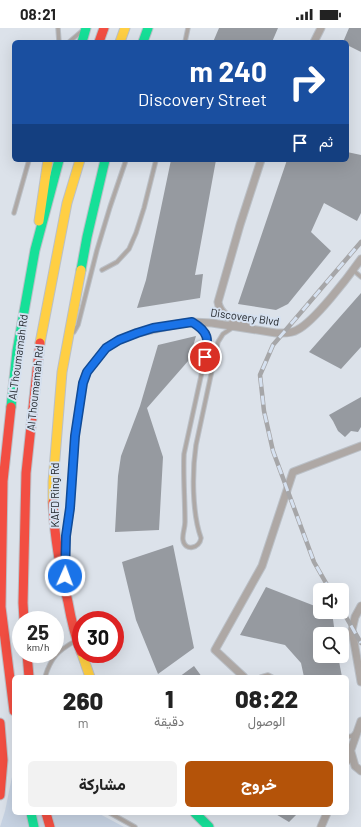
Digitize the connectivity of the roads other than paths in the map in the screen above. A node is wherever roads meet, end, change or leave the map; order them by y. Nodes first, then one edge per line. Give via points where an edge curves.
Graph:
1 (58, 28) edge
2 (86, 28) edge
3 (104, 28) edge
4 (125, 28) edge
5 (148, 28) edge
6 (188, 28) edge
7 (321, 28) edge
8 (59, 40) edge
9 (71, 40) edge
10 (83, 40) edge
11 (99, 40) edge
12 (121, 40) edge
13 (144, 40) edge
14 (185, 40) edge
15 (315, 40) edge
16 (27, 162) edge
17 (48, 162) edge
18 (58, 162) edge
19 (79, 162) edge
20 (104, 162) edge
21 (125, 162) edge
22 (156, 162) edge
23 (260, 162) edge
24 (14, 213) dead end
25 (34, 250) junction
26 (358, 266) edge
27 (102, 270) dead end
28 (361, 277) edge
29 (192, 322) junction
30 (235, 327) junction
31 (253, 329) junction
32 (68, 337) junction
33 (361, 446) edge
34 (65, 588) junction
35 (361, 606) edge
36 (1, 607) junction
37 (23, 611) edge
38 (0, 619) edge
39 (72, 620) edge
40 (72, 642) edge
41 (28, 663) edge
42 (85, 663) edge
43 (29, 675) edge
44 (46, 675) edge
45 (89, 675) edge
46 (242, 675) edge
47 (361, 682) edge
48 (12, 694) edge
49 (361, 721) edge
50 (0, 723) edge
51 (357, 731) junction
52 (349, 737) edge
53 (352, 748) junction
54 (349, 756) edge
55 (361, 771) edge
56 (0, 795) edge
57 (31, 815) edge
58 (47, 815) edge
59 (114, 815) edge
60 (197, 815) edge
61 (326, 815) edge
62 (34, 827) edge
63 (50, 827) edge
64 (135, 827) edge
65 (209, 827) edge
66 (321, 827) edge

1 - 8 lane
2 - 9 lane
2 - 10 main road
3 - 11 main road
4 - 12 main road
5 - 13 main road
6 - 14 lane
7 - 15 street
16 - 24 lane
17 - 25 main road
18 - 25 main road, ALThoumamah Rd
19 - 37 main road, Al Thoumamah Rd via 67,202 40,339 26,472
20 - 32 main road, KAFD Ring Rd
21 - 32 lane, KAFD Ring Rd via 97,250 78,325
22 - 27 lane via 144,208 129,249 117,262
23 - 31 street via 218,302 225,315
25 - 36 main road, ALThoumamah Rd via 17,351 3,481
26 - 28 lane
26 - 31 street, Discovery Blvd via 314,316 296,331 285,334
29 - 30 street, Discovery Blvd
29 - 30 lane via 204,330 208,344 184,454 183,542 189,548 198,545 202,538 197,528 195,511 194,460 218,342 223,334
29 - 34 street, Discovery Blvd via 153,328 119,340 106,348 87,372 75,436 66,536
30 - 31 street, Discovery Blvd
32 - 34 main road, KAFD Ring Rd via 62,372 53,482 54,529
33 - 46 street via 293,472 262,566 215,650
34 - 39 main road, KAFD Ring Rd
35 - 47 street via 354,617 352,630
36 - 38 main road
36 - 48 main road
40 - 44 lane via 53,658
41 - 43 main road
42 - 45 main road, KAFD Ring Rd
49 - 51 street
50 - 56 main road via 3,760
51 - 52 lane
51 - 53 street
53 - 54 street
53 - 55 street via 353,761
57 - 62 main road
58 - 63 main road
59 - 64 lane
60 - 65 main road
61 - 66 street

